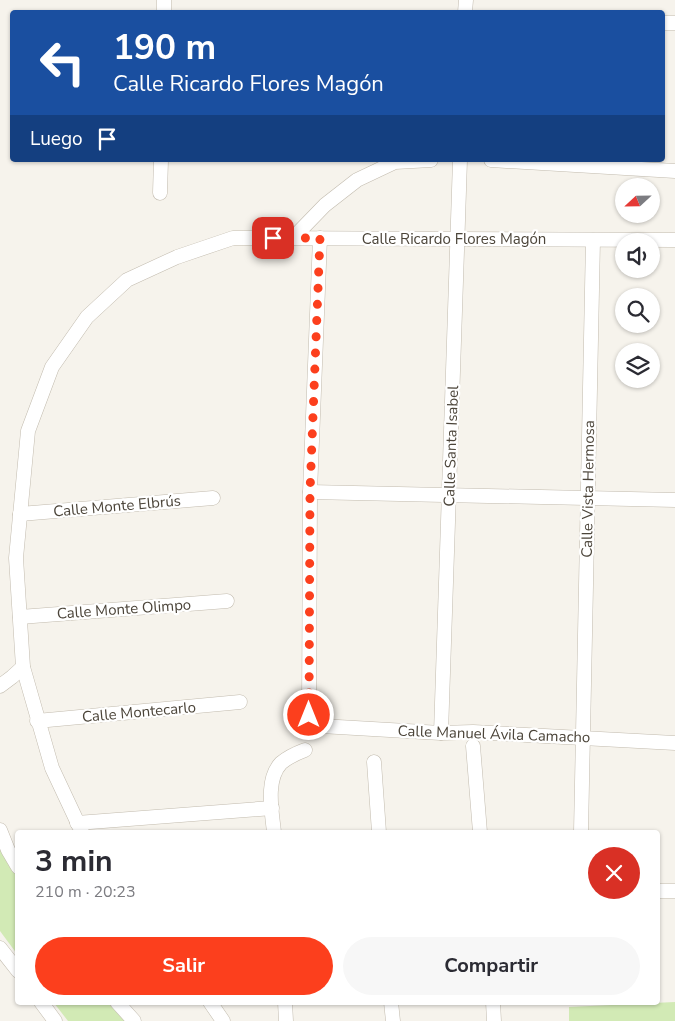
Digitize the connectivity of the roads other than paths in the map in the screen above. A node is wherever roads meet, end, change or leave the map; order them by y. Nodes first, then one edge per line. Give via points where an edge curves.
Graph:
1 (161, 162) edge
2 (395, 162) edge
3 (460, 162) edge
4 (524, 162) edge
5 (675, 171) edge
6 (160, 193) dead end
7 (293, 238) junction
8 (320, 238) junction
9 (458, 239) junction
10 (593, 240) junction
11 (675, 240) edge
12 (310, 492) junction
13 (449, 495) junction
14 (214, 498) dead end
15 (587, 498) junction
16 (675, 500) edge
17 (20, 514) junction
18 (227, 601) dead end
19 (20, 617) junction
20 (23, 667) junction
21 (0, 686) edge
22 (240, 702) dead end
23 (38, 721) junction
24 (442, 732) junction
25 (583, 737) junction
26 (675, 743) edge
27 (473, 746) dead end
28 (306, 750) dead end
29 (374, 762) dead end
30 (272, 808) junction
31 (79, 828) edge
32 (0, 830) edge
33 (274, 830) edge
34 (379, 830) edge
35 (480, 830) edge
36 (581, 830) edge
37 (15, 862) edge
38 (660, 891) edge
39 (675, 891) edge
40 (0, 948) edge
41 (15, 967) edge
42 (43, 1005) edge
43 (120, 1005) edge
44 (212, 1005) edge
45 (285, 1005) edge
46 (392, 1005) edge
47 (493, 1005) edge
48 (55, 1021) edge
49 (134, 1021) edge
50 (223, 1021) edge
51 (286, 1021) edge
52 (393, 1021) edge
53 (494, 1021) edge

1 - 6 street
2 - 7 street via 357,180 325,205
3 - 9 street, Calle Santa Isabel
4 - 5 street
7 - 8 street, Calle Ricardo Flores Magón
7 - 17 street, Calle Ricardo Flores Magón via 233,238 176,257 127,280 88,317 52,367 28,431
8 - 9 street, Calle Ricardo Flores Magón
8 - 12 street
9 - 10 street, Calle Ricardo Flores Magón
9 - 13 street, Calle Santa Isabel
10 - 11 street, Calle Ricardo Flores Magón
10 - 15 street, Calle Vista Hermosa
12 - 13 street
12 - 24 street, Calle Manuel Ávila Camacho via 309,715 313,724
13 - 15 street
13 - 24 street, Calle Santa Isabel
14 - 17 street, Calle Monte Elbrús
15 - 16 street
15 - 25 street, Calle Vista Hermosa
17 - 19 street, Calle Ricardo Flores Magón via 16,558
18 - 19 street, Calle Monte Olimpo
19 - 20 street, Calle Ricardo Flores Magón
20 - 21 street
20 - 23 street, Calle Ricardo Flores Magón
22 - 23 street, Calle Montecarlo
23 - 31 street, Calle Ricardo Flores Magón via 52,768
24 - 25 street, Calle Manuel Ávila Camacho
25 - 26 street, Calle Manuel Ávila Camacho
25 - 36 street, Calle Vista Hermosa
27 - 35 street
28 - 30 street via 282,763 275,772
29 - 34 street
30 - 31 street
30 - 33 street
32 - 37 street
38 - 39 street
40 - 41 street
42 - 48 street
43 - 49 street
44 - 50 street
45 - 51 street
46 - 52 street
47 - 53 street

